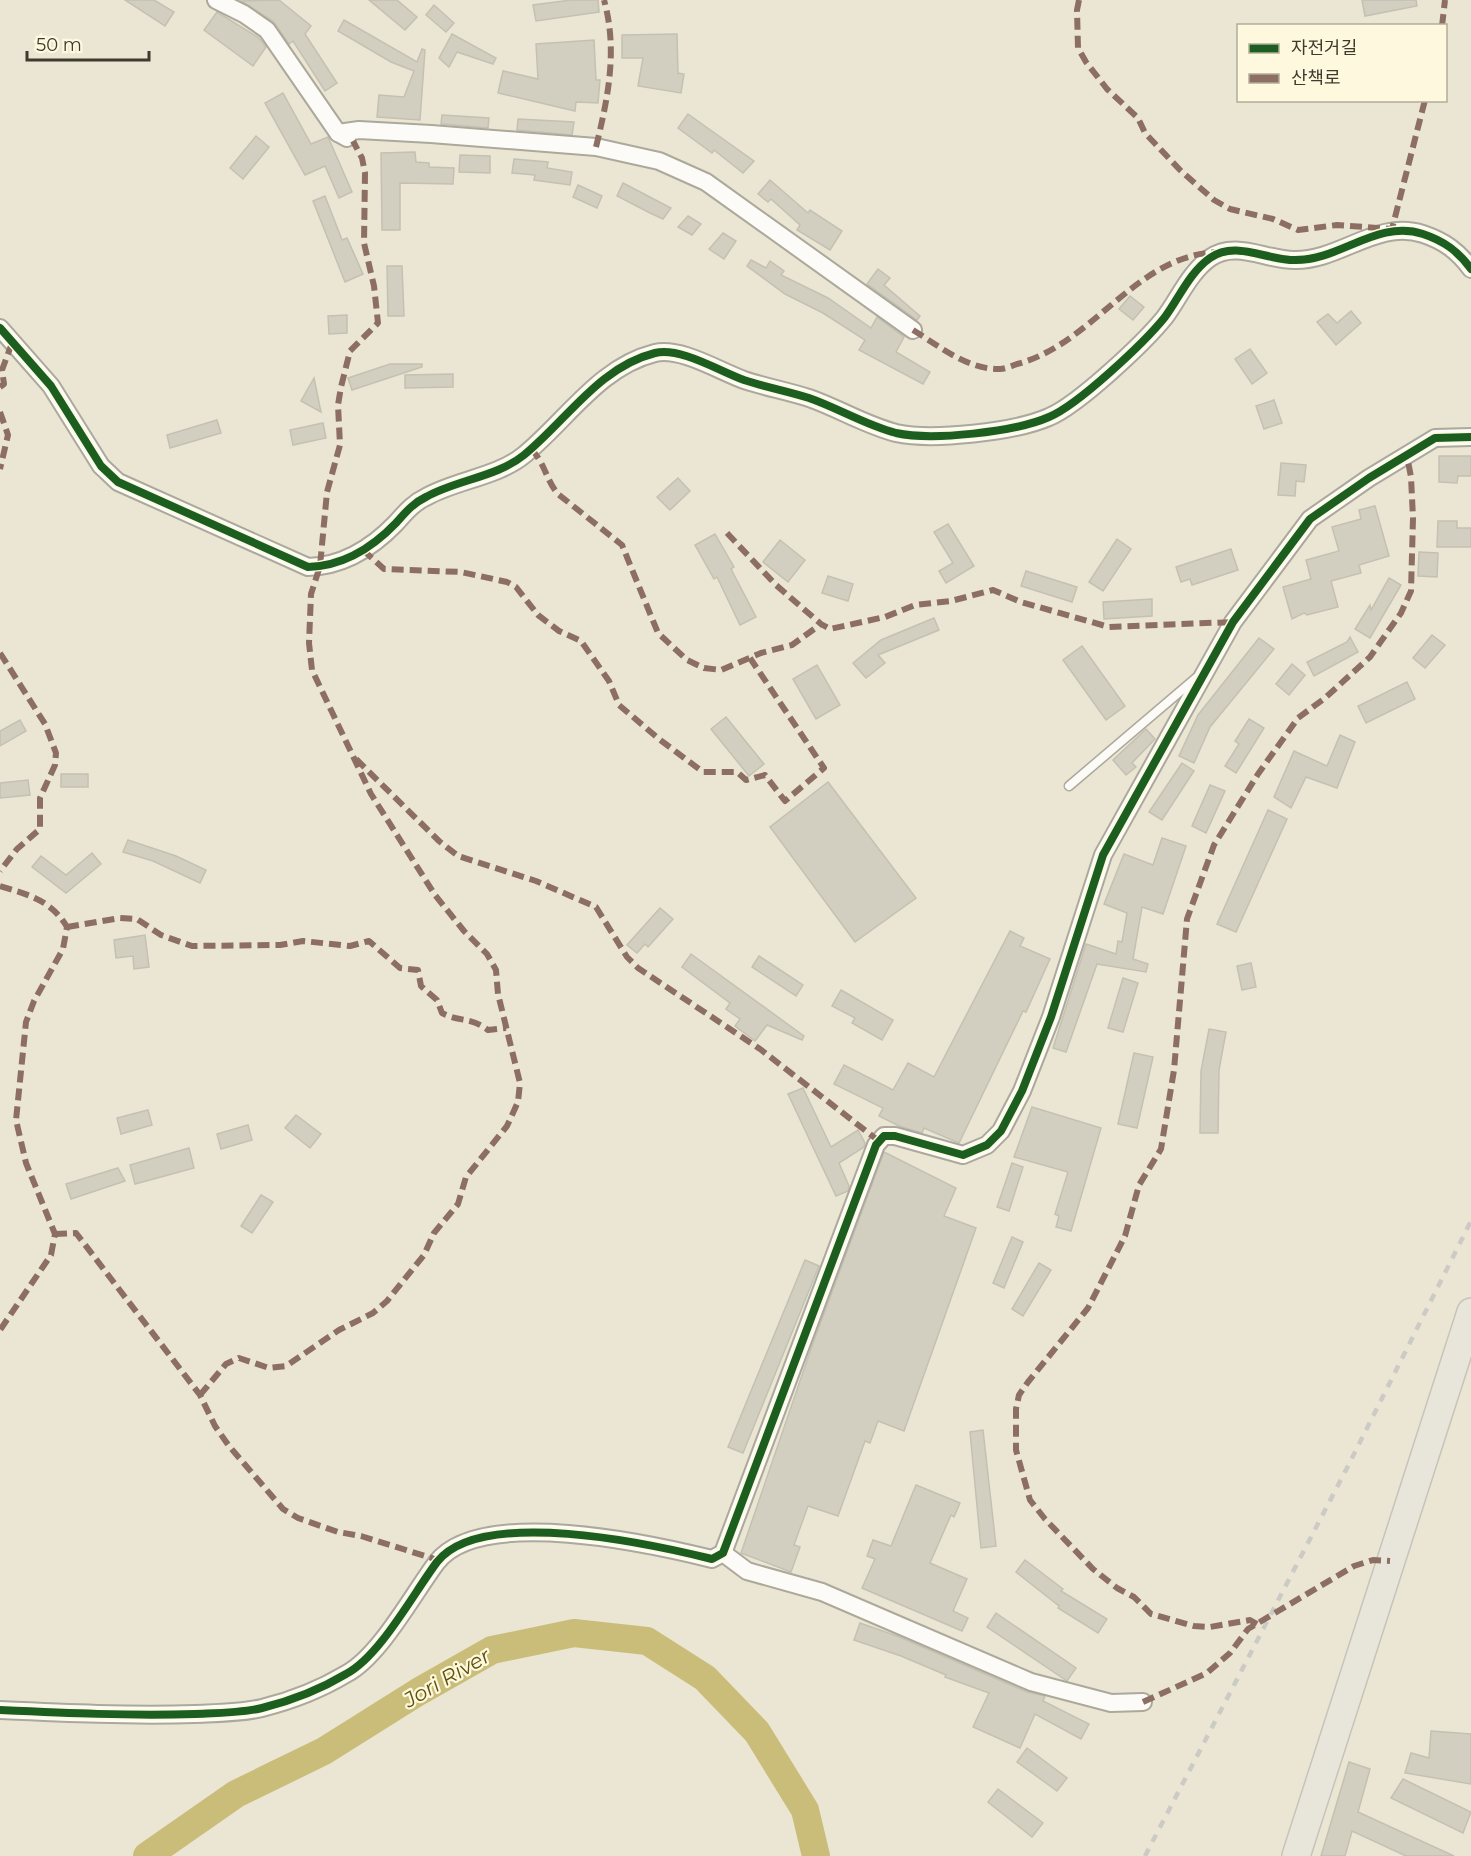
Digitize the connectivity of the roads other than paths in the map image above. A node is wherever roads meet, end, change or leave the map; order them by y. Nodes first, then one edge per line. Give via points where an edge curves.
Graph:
1 (216, 0) edge
2 (1471, 268) edge
3 (0, 328) edge
4 (913, 330) dead end
5 (1471, 437) edge
6 (1203, 673) junction
7 (1069, 786) dead end
8 (1471, 1312) edge
9 (723, 1553) junction
10 (1143, 1702) dead end
11 (0, 1710) edge
12 (1296, 1856) edge

1 - 4 street via 267,30 345,137 359,130 431,134 596,147 659,160 706,182
2 - 3 street via 1446,244 1413,231 1392,229 1311,259 1293,260 1251,251 1220,252 1193,275 1162,320 1096,384 1051,416 1017,428 900,434 674,352 656,353 609,374 511,464 429,495 413,504 372,544 329,566 308,567 118,482 101,466 51,386
5 - 6 street via 1436,438 1310,519 1233,622
6 - 7 lane
6 - 9 street via 1103,855 1051,1017 1002,1131 987,1145 963,1155 895,1136 884,1136 876,1145
8 - 12 main road
9 - 10 street via 747,1571 822,1592 1031,1682 1111,1703
9 - 11 street via 712,1559 587,1535 536,1532 483,1537 452,1548 438,1560 375,1648 349,1673 286,1700 261,1708 164,1715

